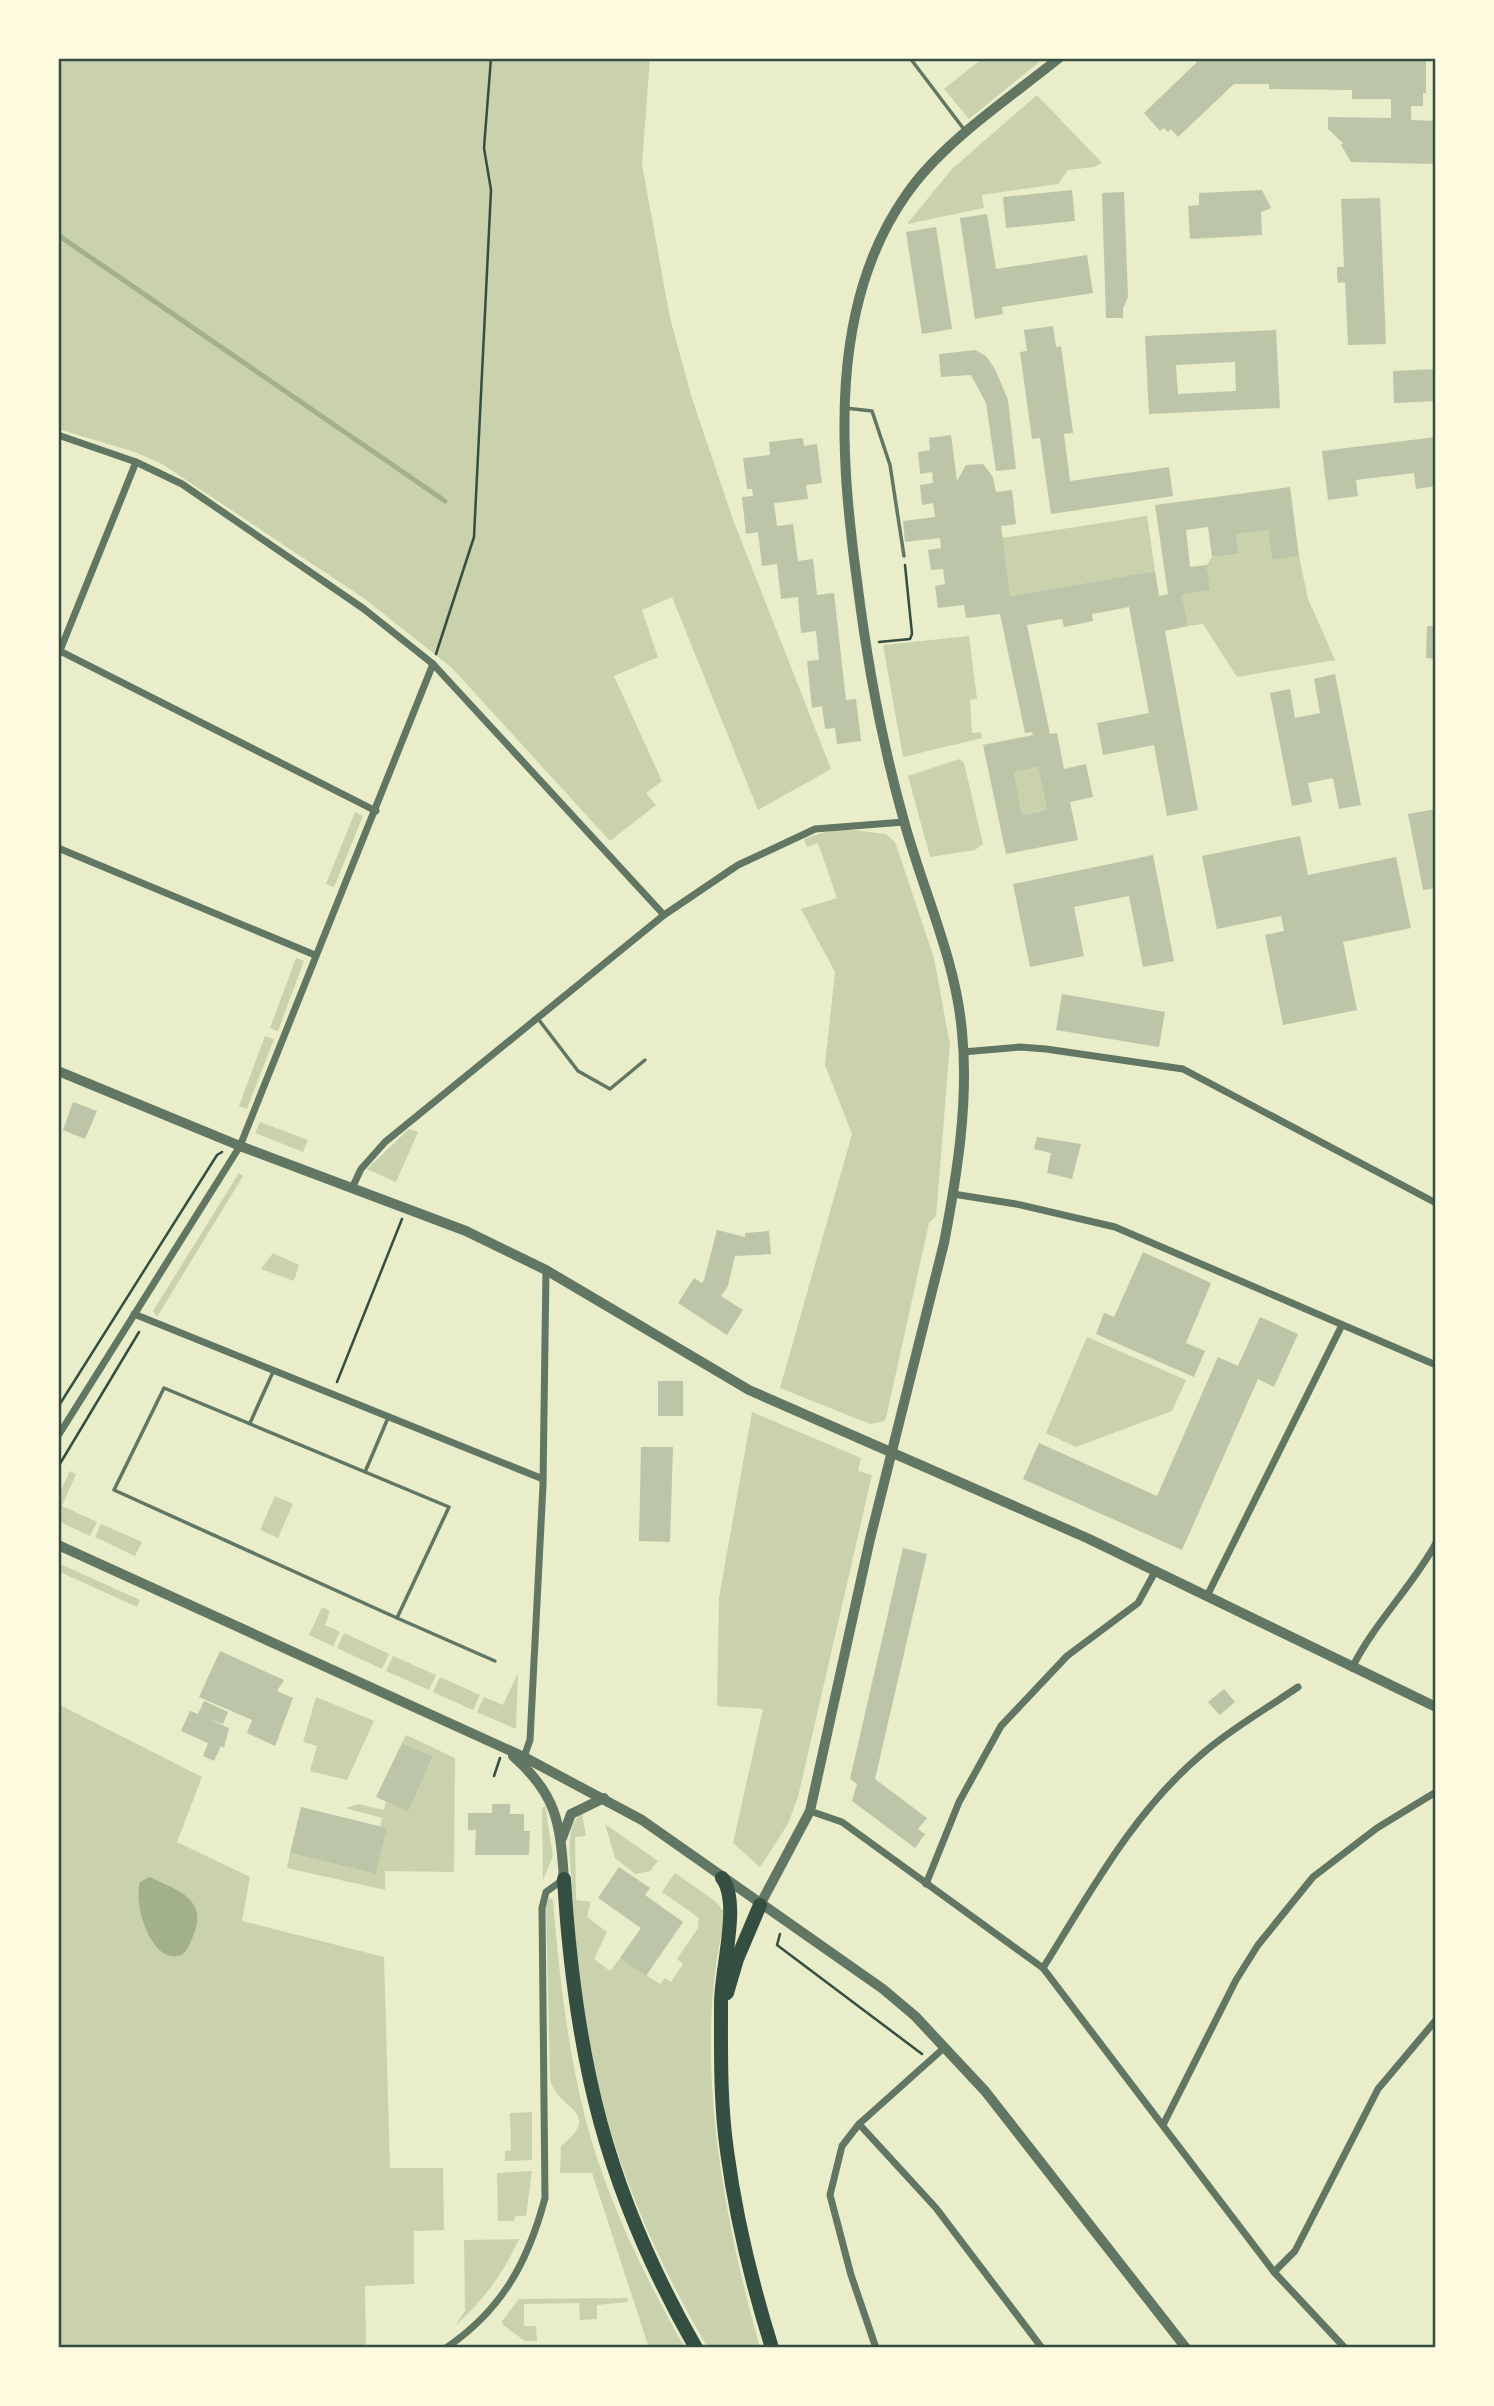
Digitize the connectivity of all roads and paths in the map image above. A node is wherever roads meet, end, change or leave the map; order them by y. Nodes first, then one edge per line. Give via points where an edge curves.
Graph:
1 (491, 58) edge
2 (910, 58) edge
3 (1059, 58) edge
4 (967, 133) junction
5 (843, 407) junction
6 (58, 435) edge
7 (136, 462) junction
8 (904, 556) joint
9 (866, 644) junction
10 (58, 652) edge
11 (433, 664) junction
12 (376, 811) junction
13 (904, 822) junction
14 (58, 848) edge
15 (664, 915) junction
16 (315, 955) junction
17 (539, 1020) junction
18 (963, 1052) junction
19 (645, 1060) dead end
20 (58, 1071) edge
21 (240, 1146) junction
22 (217, 1155) dead end
23 (353, 1186) junction
24 (954, 1194) junction
25 (1436, 1203) edge
26 (407, 1207) junction
27 (546, 1270) junction
28 (134, 1314) junction
29 (146, 1320) junction
30 (1342, 1325) junction
31 (1436, 1365) edge
32 (273, 1372) junction
33 (331, 1396) junction
34 (58, 1406) edge
35 (388, 1418) junction
36 (250, 1423) junction
37 (58, 1436) edge
38 (890, 1453) junction
39 (58, 1467) edge
40 (365, 1472) junction
41 (543, 1479) junction
42 (1436, 1543) edge
43 (58, 1545) edge
44 (1156, 1570) junction
45 (1207, 1596) junction
46 (397, 1618) junction
47 (495, 1661) dead end
48 (1352, 1668) junction
49 (1298, 1687) dead end
50 (1436, 1707) edge
51 (502, 1753) junction
52 (524, 1757) junction
53 (494, 1776) dead end
54 (1436, 1792) edge
55 (604, 1798) junction
56 (810, 1811) junction
57 (562, 1839) junction
58 (722, 1878) junction
59 (564, 1879) junction
60 (926, 1884) junction
61 (760, 1905) junction
62 (780, 1933) dead end
63 (1043, 1968) junction
64 (721, 2015) junction
65 (1436, 2020) edge
66 (945, 2047) junction
67 (930, 2060) junction
68 (1164, 2123) junction
69 (859, 2124) junction
70 (1274, 2272) junction
71 (446, 2348) edge
72 (696, 2348) edge
73 (772, 2348) edge
74 (876, 2348) edge
75 (1042, 2348) edge
76 (1186, 2348) edge
77 (1345, 2348) edge

1 - 11 path via 484,148 491,190 474,537
2 - 4 lane
3 - 4 street
4 - 5 street via 914,183 882,237 856,318
5 - 8 lane via 872,411 890,465
5 - 9 street via 844,477
6 - 7 street
7 - 10 street
7 - 11 street via 182,484 364,609
8 - 9 path via 910,639
9 - 13 street
10 - 12 street
11 - 12 street
11 - 15 street
12 - 16 street
13 - 15 street via 815,829 738,865
13 - 18 street via 950,968
14 - 16 street
15 - 17 street
16 - 21 street
17 - 19 lane via 578,1071 610,1089
17 - 23 street via 385,1142 361,1169
18 - 24 street
18 - 25 street via 1020,1047 1184,1069
20 - 21 street
21 - 23 street
21 - 28 street
22 - 34 path
23 - 26 street
24 - 30 street via 1115,1227
24 - 38 street
26 - 27 street
26 - 33 path
27 - 38 street via 749,1390
27 - 41 street
28 - 29 street
28 - 37 street
29 - 32 street
29 - 39 path
30 - 31 street
30 - 45 street
32 - 33 street
32 - 36 lane
33 - 35 street
35 - 40 lane
35 - 41 street
36 - 40 lane
36 - 46 lane via 164,1388 114,1490
38 - 44 street
38 - 56 street
40 - 46 lane via 449,1507
41 - 52 street via 530,1740
42 - 48 street
43 - 51 street
44 - 45 street
44 - 60 street via 1138,1603 1067,1656 1001,1726 959,1802
45 - 48 street
46 - 47 lane
48 - 50 street
49 - 63 street via 1202,1754 1161,1793 1121,1844
51 - 52 street
51 - 53 path
51 - 57 street via 540,1781
52 - 55 street
54 - 68 street via 1377,1828 1313,1877 1236,1980
55 - 57 street via 570,1814
55 - 58 street
56 - 60 street via 842,1822
56 - 61 street
57 - 59 street
58 - 61 street
58 - 64 highway via 730,1891 732,1909 723,1960
59 - 71 street via 546,1892 542,1908 545,2197 531,2247 513,2282 497,2304
59 - 72 highway via 576,2012 602,2134 637,2236
60 - 63 street
61 - 64 highway via 737,1959
61 - 66 street via 883,1989
62 - 67 path via 777,1945
63 - 68 street
64 - 73 highway via 727,2151 742,2239
65 - 70 street via 1378,2089 1295,2251
66 - 67 street
66 - 76 street via 1065,2191
67 - 69 street
68 - 70 street
69 - 74 street via 842,2146 830,2195
69 - 75 street via 936,2208
70 - 77 street

